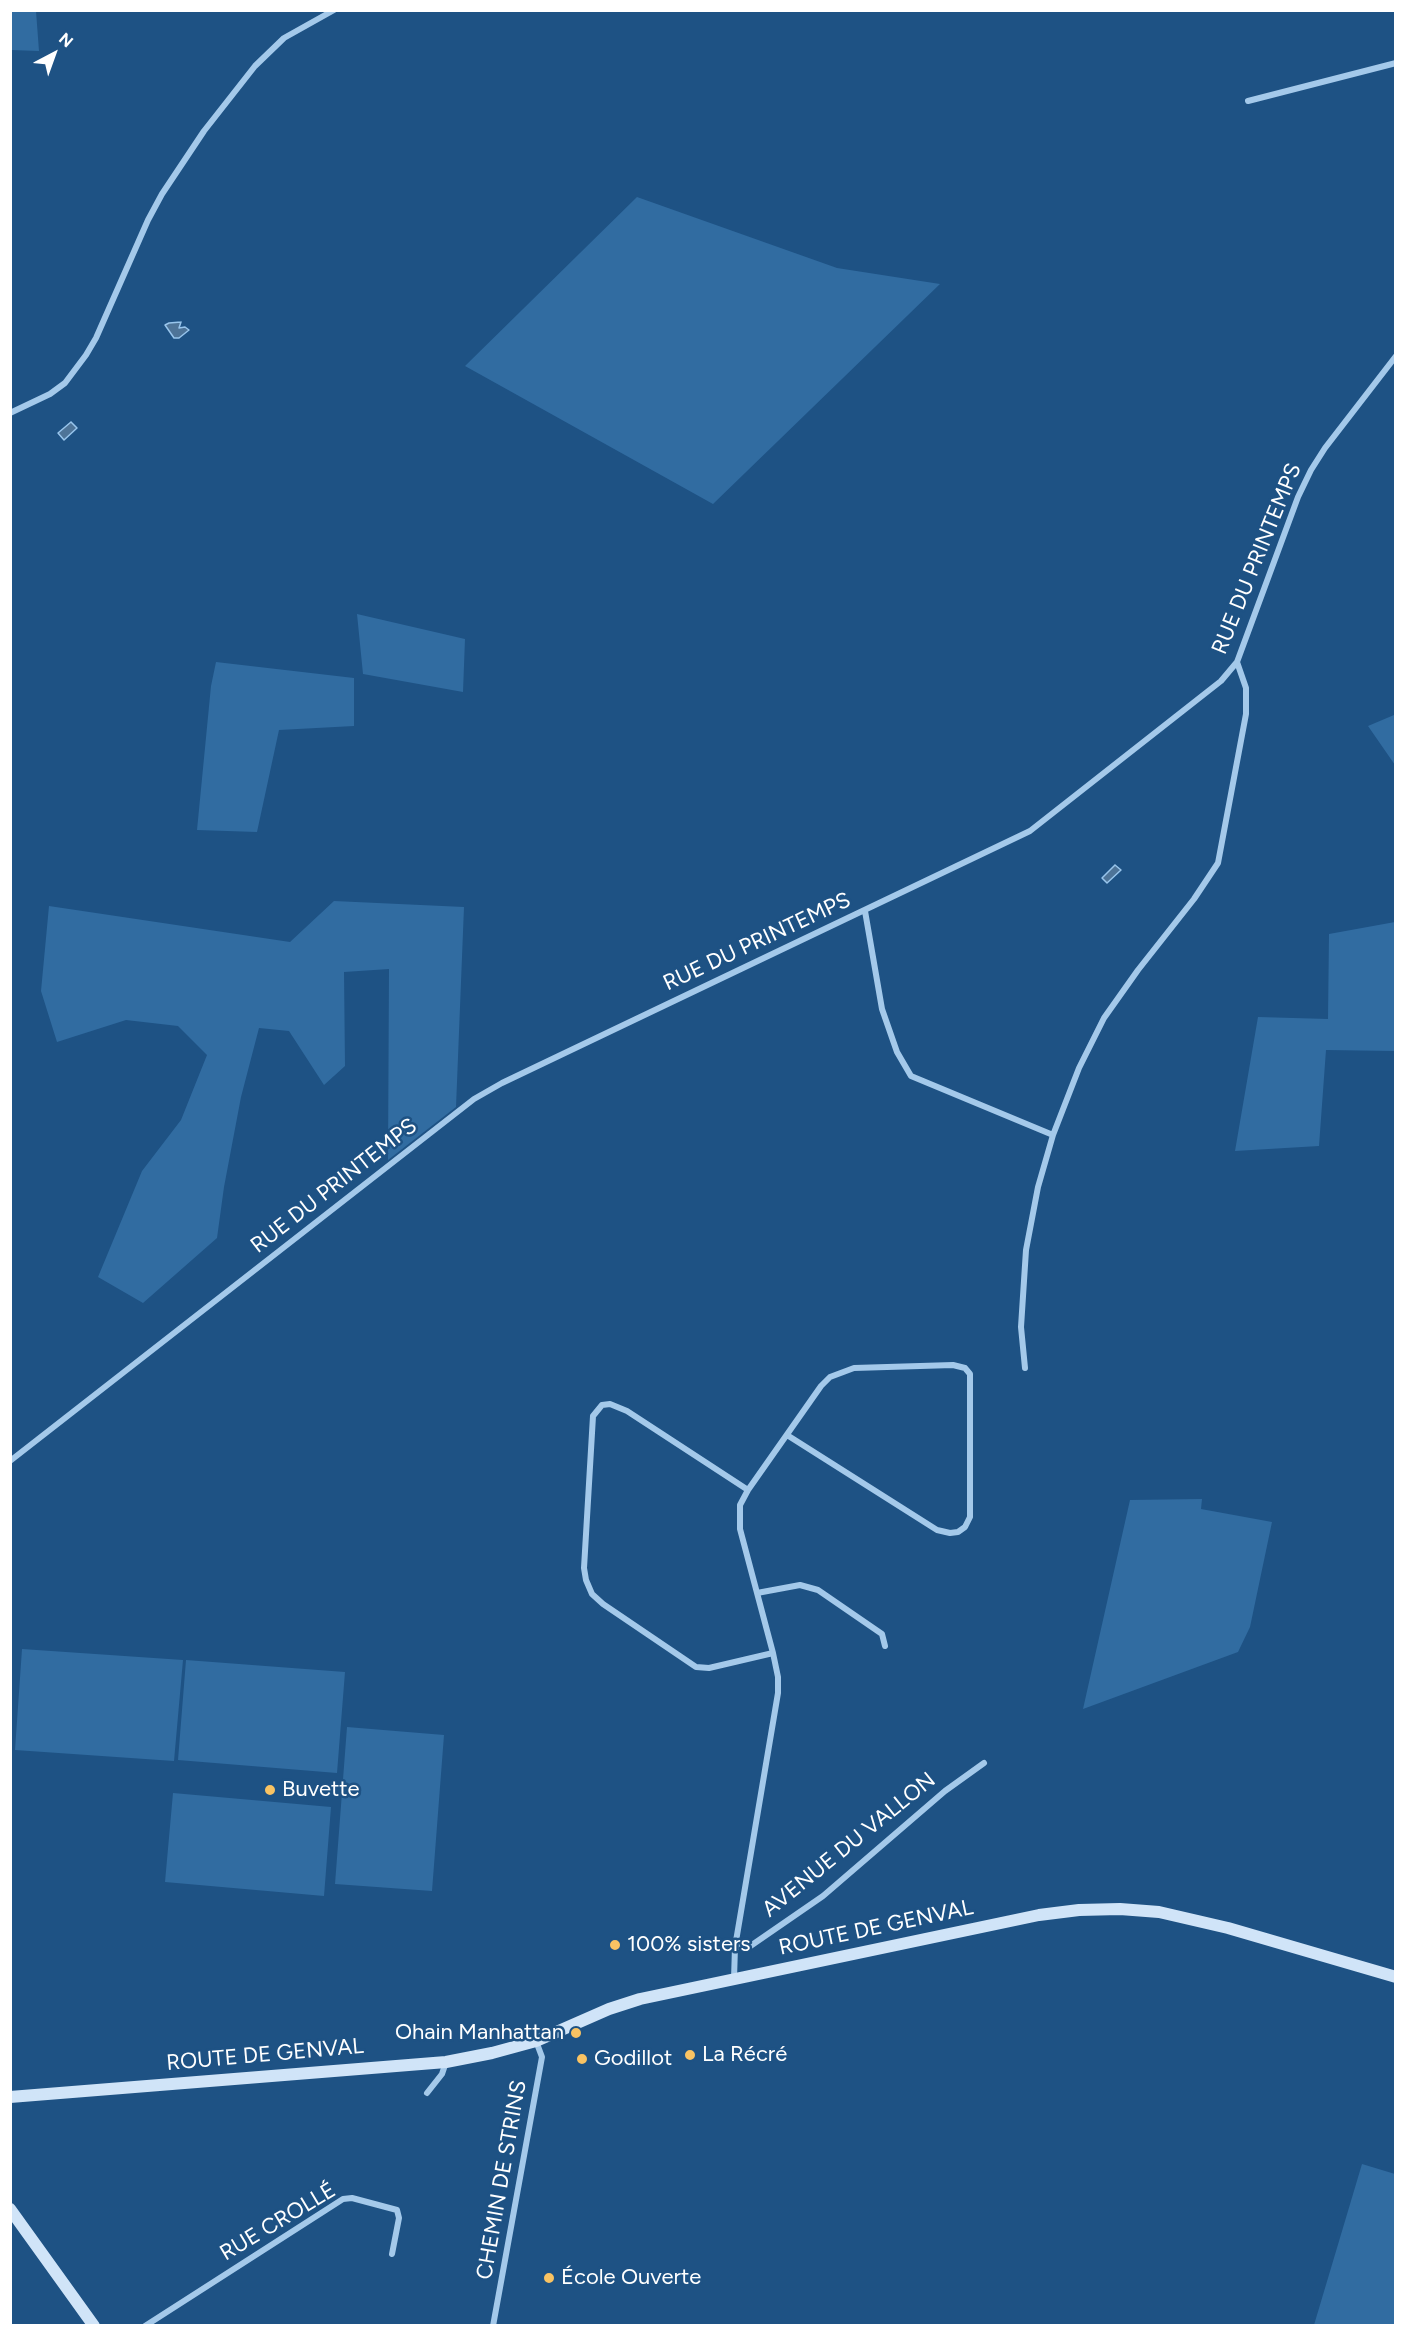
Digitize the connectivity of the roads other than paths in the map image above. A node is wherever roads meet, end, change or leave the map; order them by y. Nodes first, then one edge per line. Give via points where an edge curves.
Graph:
1 (334, 10) edge
2 (1395, 63) edge
3 (1248, 101) dead end
4 (1395, 356) edge
5 (10, 413) edge
6 (1237, 662) junction
7 (865, 911) junction
8 (1053, 1136) junction
9 (1025, 1368) dead end
10 (787, 1435) junction
11 (10, 1461) edge
12 (748, 1490) junction
13 (757, 1593) junction
14 (885, 1646) dead end
15 (773, 1653) junction
16 (984, 1763) dead end
17 (735, 1947) junction
18 (1395, 1977) edge
19 (734, 1979) junction
20 (536, 2041) junction
21 (446, 2062) junction
22 (427, 2092) dead end
23 (10, 2097) edge
24 (10, 2209) edge
25 (392, 2254) dead end
26 (94, 2325) edge
27 (145, 2325) edge
28 (493, 2325) edge

1 - 5 street via 285,38 255,66 204,131 162,194 86,355 50,394
2 - 3 street
4 - 6 street, RUE DU PRINTEMPS via 1311,470
6 - 7 street, RUE DU PRINTEMPS via 1221,681 1038,826
6 - 8 street via 1246,688 1246,714 1218,863 1104,1018 1079,1068
7 - 8 street via 882,1010 897,1052 911,1076
7 - 11 street, RUE DU PRINTEMPS via 474,1099
8 - 9 street via 1026,1250 1021,1327
10 - 10 street via 937,1530 950,1533 965,1527 970,1516 972,1383 965,1368 953,1365 844,1370 820,1386
10 - 12 street
12 - 13 street via 740,1505 740,1528
12 - 15 street via 627,1411 602,1405 592,1416 584,1568 592,1594 603,1604 696,1667 710,1668
13 - 14 street via 800,1585 818,1590 882,1634
13 - 15 street
15 - 17 street via 778,1693
16 - 17 street, AVENUE DU VALLON via 945,1791 823,1896 749,1947
17 - 19 street
18 - 19 main road, ROUTE DE GENVAL via 1228,1928 1159,1912 1120,1909 1039,1915
19 - 20 main road, ROUTE DE GENVAL via 640,1999
20 - 21 main road, ROUTE DE GENVAL
20 - 28 street, CHEMIN DE STRINS via 542,2057
21 - 22 street via 442,2074
21 - 23 main road, ROUTE DE GENVAL
24 - 26 main road
25 - 27 street, RUE CROLLÉ via 397,2210 343,2199

